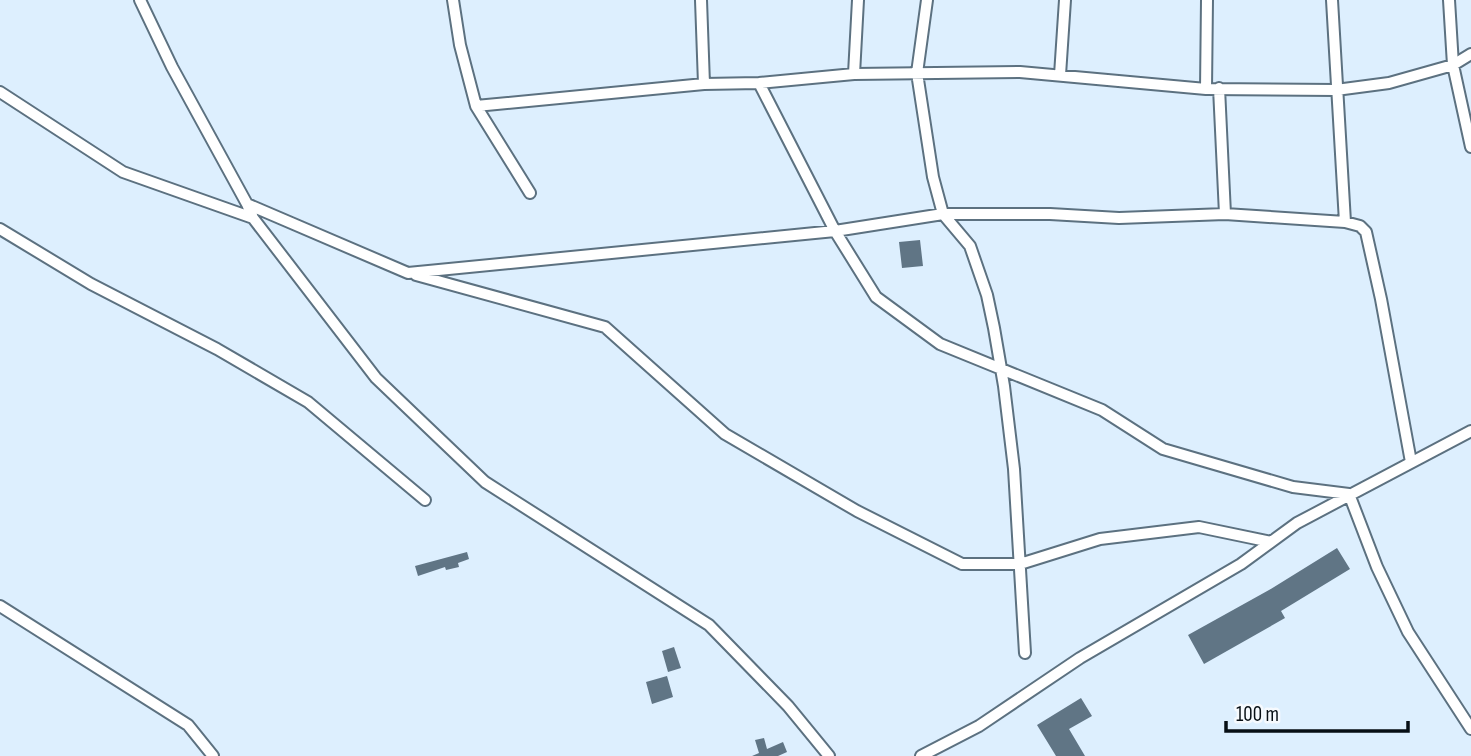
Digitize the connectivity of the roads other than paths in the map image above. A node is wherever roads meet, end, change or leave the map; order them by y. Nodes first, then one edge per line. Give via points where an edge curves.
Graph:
1 (140, 0) edge
2 (453, 0) edge
3 (701, 0) edge
4 (858, 0) edge
5 (927, 0) edge
6 (1065, 0) edge
7 (1207, 0) edge
8 (1332, 0) edge
9 (1449, 0) edge
10 (1471, 54) edge
11 (1453, 65) junction
12 (916, 73) junction
13 (854, 74) junction
14 (1060, 75) junction
15 (705, 83) junction
16 (758, 83) junction
17 (1219, 88) junction
18 (1206, 89) junction
19 (1336, 90) junction
20 (0, 92) edge
21 (476, 106) junction
22 (1471, 147) edge
23 (530, 193) dead end
24 (247, 204) junction
25 (943, 214) junction
26 (1225, 214) junction
27 (253, 218) junction
28 (1345, 222) junction
29 (0, 229) edge
30 (835, 231) junction
31 (408, 273) junction
32 (1001, 370) junction
33 (1471, 431) edge
34 (1411, 462) junction
35 (1349, 494) junction
36 (425, 500) dead end
37 (1271, 542) junction
38 (1020, 564) junction
39 (0, 607) edge
40 (1025, 653) dead end
41 (1471, 729) edge
42 (213, 756) edge
43 (829, 756) edge
44 (921, 756) edge

1 - 24 street
2 - 21 street
3 - 15 street
4 - 13 street
5 - 12 street
6 - 14 street
7 - 18 street
8 - 19 street
9 - 11 street
10 - 11 street
11 - 19 street via 1389,83
11 - 22 street
12 - 13 street
12 - 14 street
12 - 25 street
13 - 16 street
14 - 18 street
15 - 16 street
15 - 21 street
16 - 30 street
17 - 18 street
17 - 19 street
17 - 26 street
19 - 28 street
20 - 27 street via 123,172
21 - 23 street
24 - 27 street
24 - 31 street
25 - 26 street via 1119,218
25 - 30 street
25 - 32 street via 971,246 987,295
26 - 28 street
27 - 43 street via 376,378 485,482 709,625 788,705
28 - 34 street via 1366,232
29 - 36 street via 308,402
30 - 31 street
30 - 32 street via 876,297 940,344
31 - 38 street via 606,327 725,434 962,564
32 - 35 street via 1102,410 1163,449 1293,486
32 - 38 street
33 - 34 street
34 - 35 street
35 - 37 street
35 - 41 street via 1408,632
37 - 38 street via 1199,527 1100,539
37 - 44 street via 1080,658 979,726
38 - 40 street
39 - 42 street via 188,725

